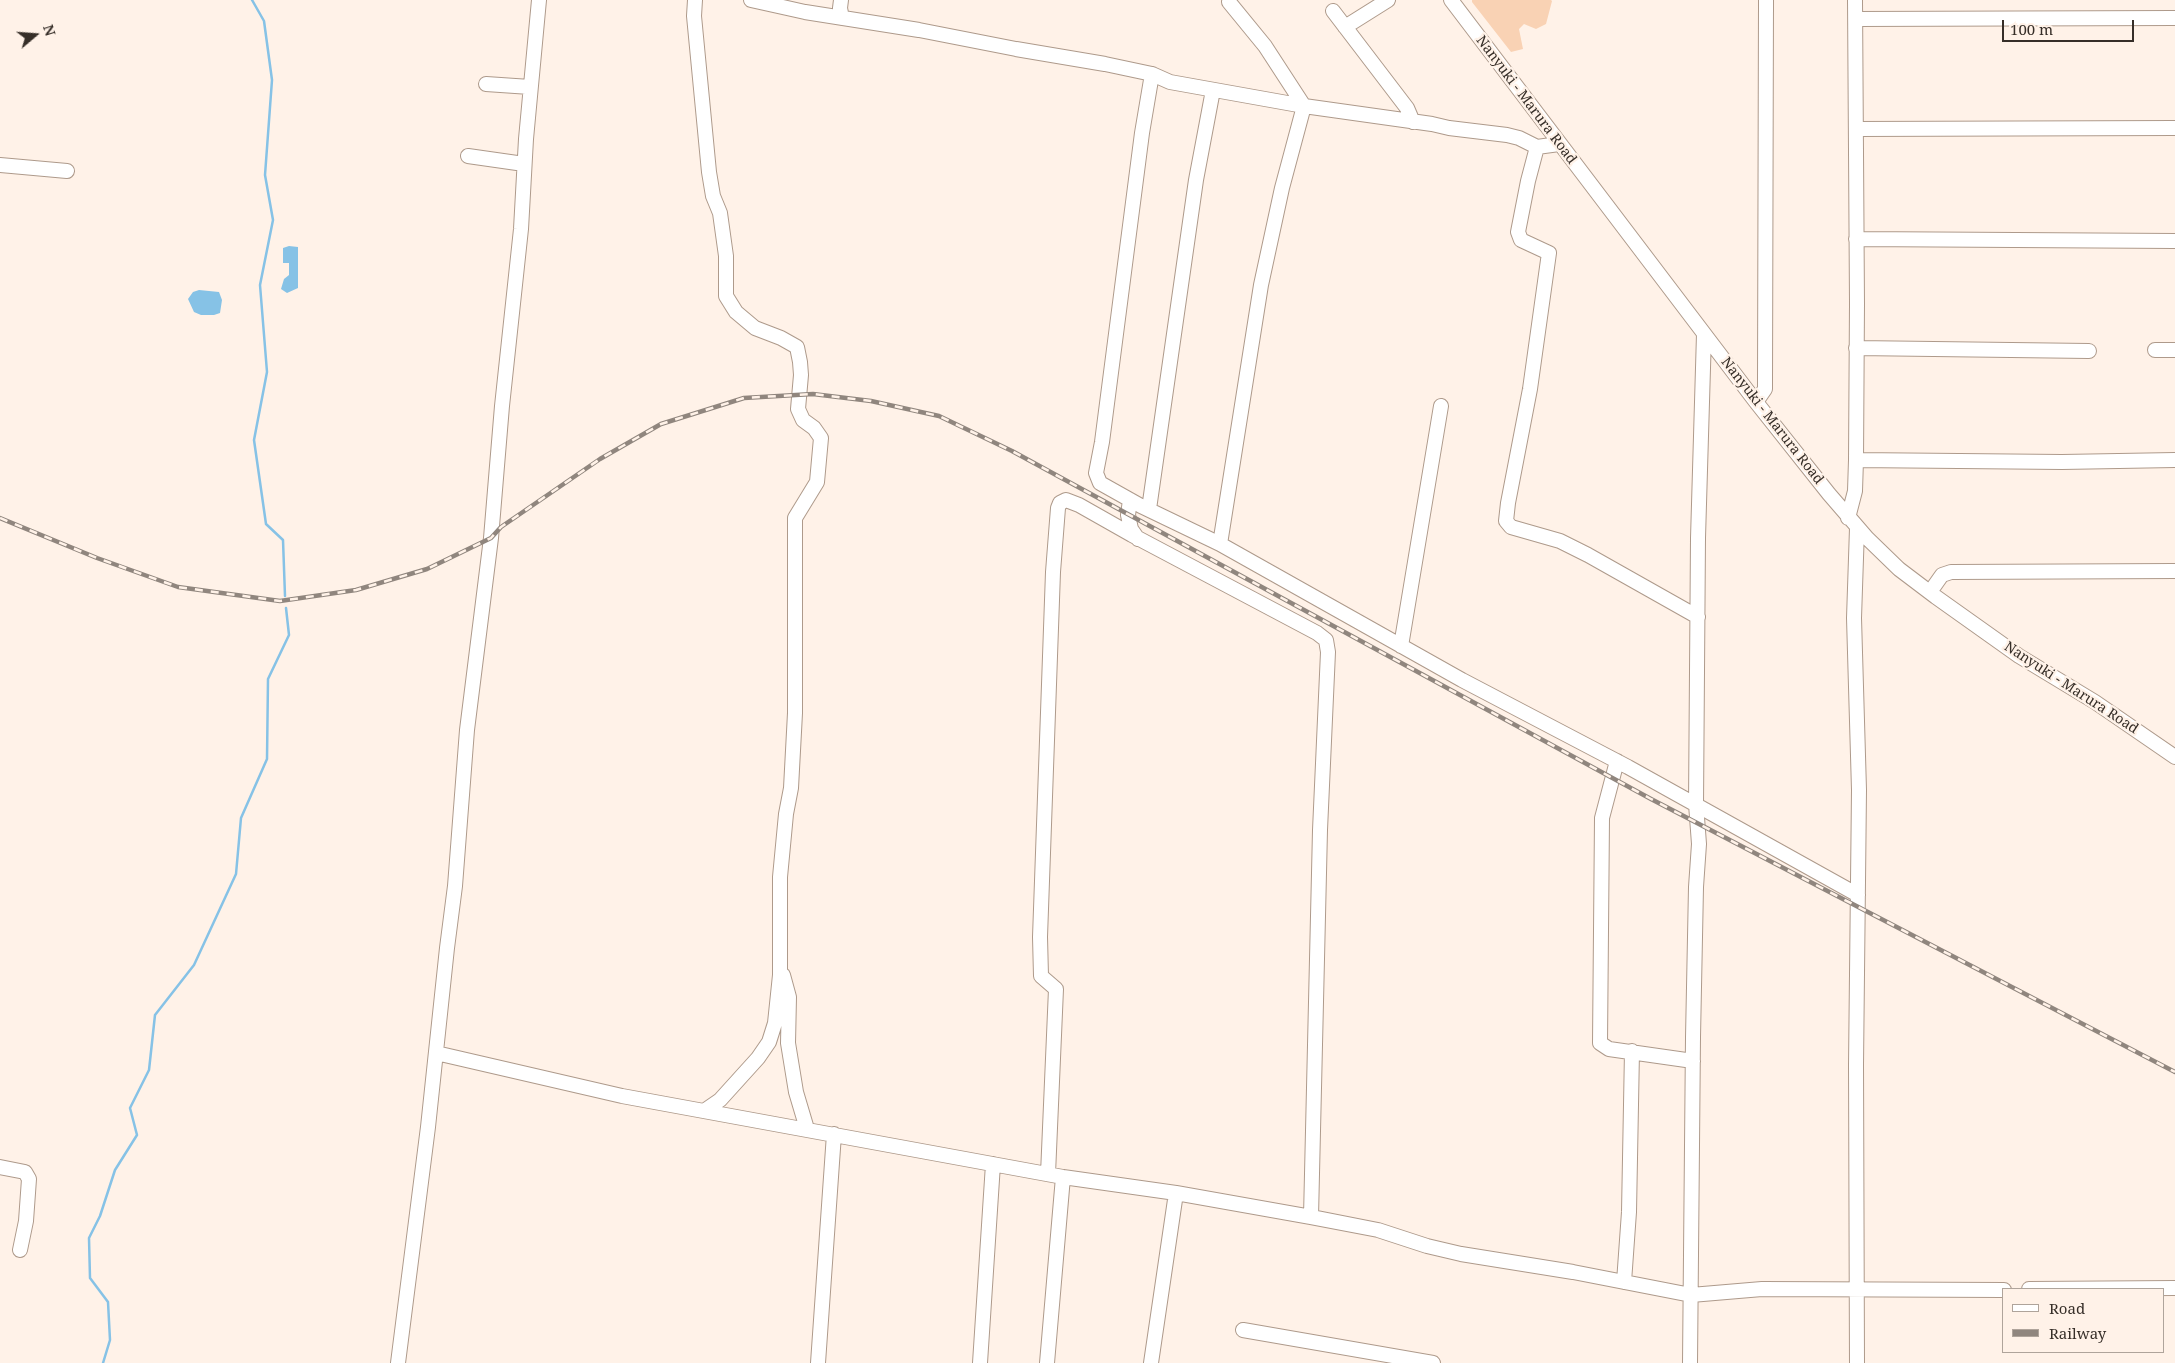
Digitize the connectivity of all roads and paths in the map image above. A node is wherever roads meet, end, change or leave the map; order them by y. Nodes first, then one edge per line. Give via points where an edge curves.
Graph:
1 (539, 0) edge
2 (695, 0) edge
3 (750, 0) edge
4 (841, 0) edge
5 (1388, 0) edge
6 (1451, 0) edge
7 (1766, 0) edge
8 (1856, 0) edge
9 (1229, 2) dead end
10 (1333, 12) dead end
11 (842, 18) junction
12 (2175, 18) edge
13 (1856, 19) junction
14 (1345, 27) junction
15 (1152, 74) junction
16 (486, 84) dead end
17 (530, 86) junction
18 (1213, 90) junction
19 (1304, 106) junction
20 (1413, 122) junction
21 (2175, 128) edge
22 (1856, 129) junction
23 (1559, 144) junction
24 (1537, 147) junction
25 (468, 156) dead end
26 (524, 164) junction
27 (0, 165) edge
28 (67, 171) dead end
29 (1856, 238) junction
30 (2175, 241) edge
31 (1704, 334) junction
32 (1856, 348) junction
33 (2155, 350) dead end
34 (2175, 350) edge
35 (2089, 351) dead end
36 (1756, 402) junction
37 (1441, 406) dead end
38 (1856, 460) junction
39 (2175, 460) edge
40 (1130, 500) junction
41 (1148, 509) junction
42 (1853, 523) junction
43 (1138, 539) junction
44 (1220, 544) junction
45 (2175, 571) edge
46 (1930, 592) junction
47 (1698, 617) junction
48 (1401, 646) junction
49 (2175, 757) edge
50 (1617, 761) junction
51 (1696, 804) junction
52 (1858, 895) junction
53 (779, 960) junction
54 (1632, 1052) junction
55 (436, 1053) junction
56 (1692, 1061) junction
57 (704, 1111) junction
58 (807, 1129) junction
59 (834, 1134) junction
60 (993, 1164) junction
61 (0, 1167) edge
62 (1048, 1174) junction
63 (1063, 1177) junction
64 (1176, 1193) junction
65 (1312, 1217) junction
66 (20, 1250) dead end
67 (1624, 1282) junction
68 (1856, 1289) junction
69 (2002, 1290) edge
70 (1691, 1295) junction
71 (1243, 1330) dead end
72 (398, 1363) edge
73 (818, 1363) edge
74 (980, 1363) edge
75 (1047, 1363) edge
76 (1152, 1363) edge
77 (1433, 1363) edge
78 (1690, 1363) edge
79 (1856, 1363) edge

1 - 17 street
2 - 53 street via 709,172 720,213 726,256 726,296 736,312 755,328 797,347 801,375 798,409 803,420 821,438 817,482 795,518 795,706 791,788 780,877
3 - 11 street
4 - 11 street
5 - 14 street
6 - 23 street, Nanyuki - Marura Road
7 - 36 street via 1765,389
8 - 13 street
9 - 19 street via 1265,46
10 - 14 street
11 - 15 street
12 - 13 street
13 - 22 street
14 - 20 street via 1407,108
15 - 18 street via 1170,82
15 - 40 street via 1096,473 1100,483
16 - 17 street
17 - 26 street
18 - 19 street
18 - 41 street via 1196,180
19 - 20 street
19 - 44 street via 1261,285
20 - 24 street via 1508,135
21 - 22 street
22 - 29 street
23 - 24 street
23 - 31 street, Nanyuki - Marura Road
24 - 47 street via 1518,232 1521,240 1549,253 1530,389 1506,520 1511,527 1551,538 1588,555
25 - 26 street
26 - 55 street via 520,238 490,538 466,730 455,886
27 - 28 street
29 - 30 street
29 - 32 street
31 - 36 street, Nanyuki - Marura Road
31 - 47 street via 1698,487
32 - 35 street
32 - 38 street
33 - 34 street
36 - 42 street, Nanyuki - Marura Road
37 - 48 street
38 - 39 street
38 - 42 street
40 - 41 street
40 - 43 street via 1128,515 1131,529
41 - 44 street
42 - 46 street, Nanyuki - Marura Road via 1884,556
42 - 52 street
43 - 62 street via 1070,500 1060,503 1050,639 1040,937 1041,976 1056,989
43 - 65 street via 1317,633 1328,645 1319,859
44 - 48 street
45 - 46 street via 1951,572 1942,575
46 - 49 street, Nanyuki - Marura Road via 2020,656
47 - 51 street
48 - 50 street
50 - 51 street
50 - 54 street via 1602,818 1599,1035 1603,1047
51 - 52 street
51 - 56 street via 1699,844
52 - 68 street
53 - 57 street via 775,1023 769,1042 720,1100
53 - 58 street via 789,997 788,1043 796,1092
54 - 56 street
54 - 67 street via 1629,1212
55 - 57 street via 622,1096
55 - 72 street
56 - 70 street
57 - 58 street
58 - 59 street
59 - 60 street
59 - 73 street
60 - 62 street
60 - 74 street
61 - 66 street via 25,1172 29,1179
62 - 63 street
63 - 64 street
63 - 75 street
64 - 65 street
64 - 76 street
65 - 67 street via 1378,1230 1461,1254
67 - 70 street
68 - 69 street
68 - 70 street via 1762,1289
68 - 79 street
70 - 78 street
71 - 77 street

